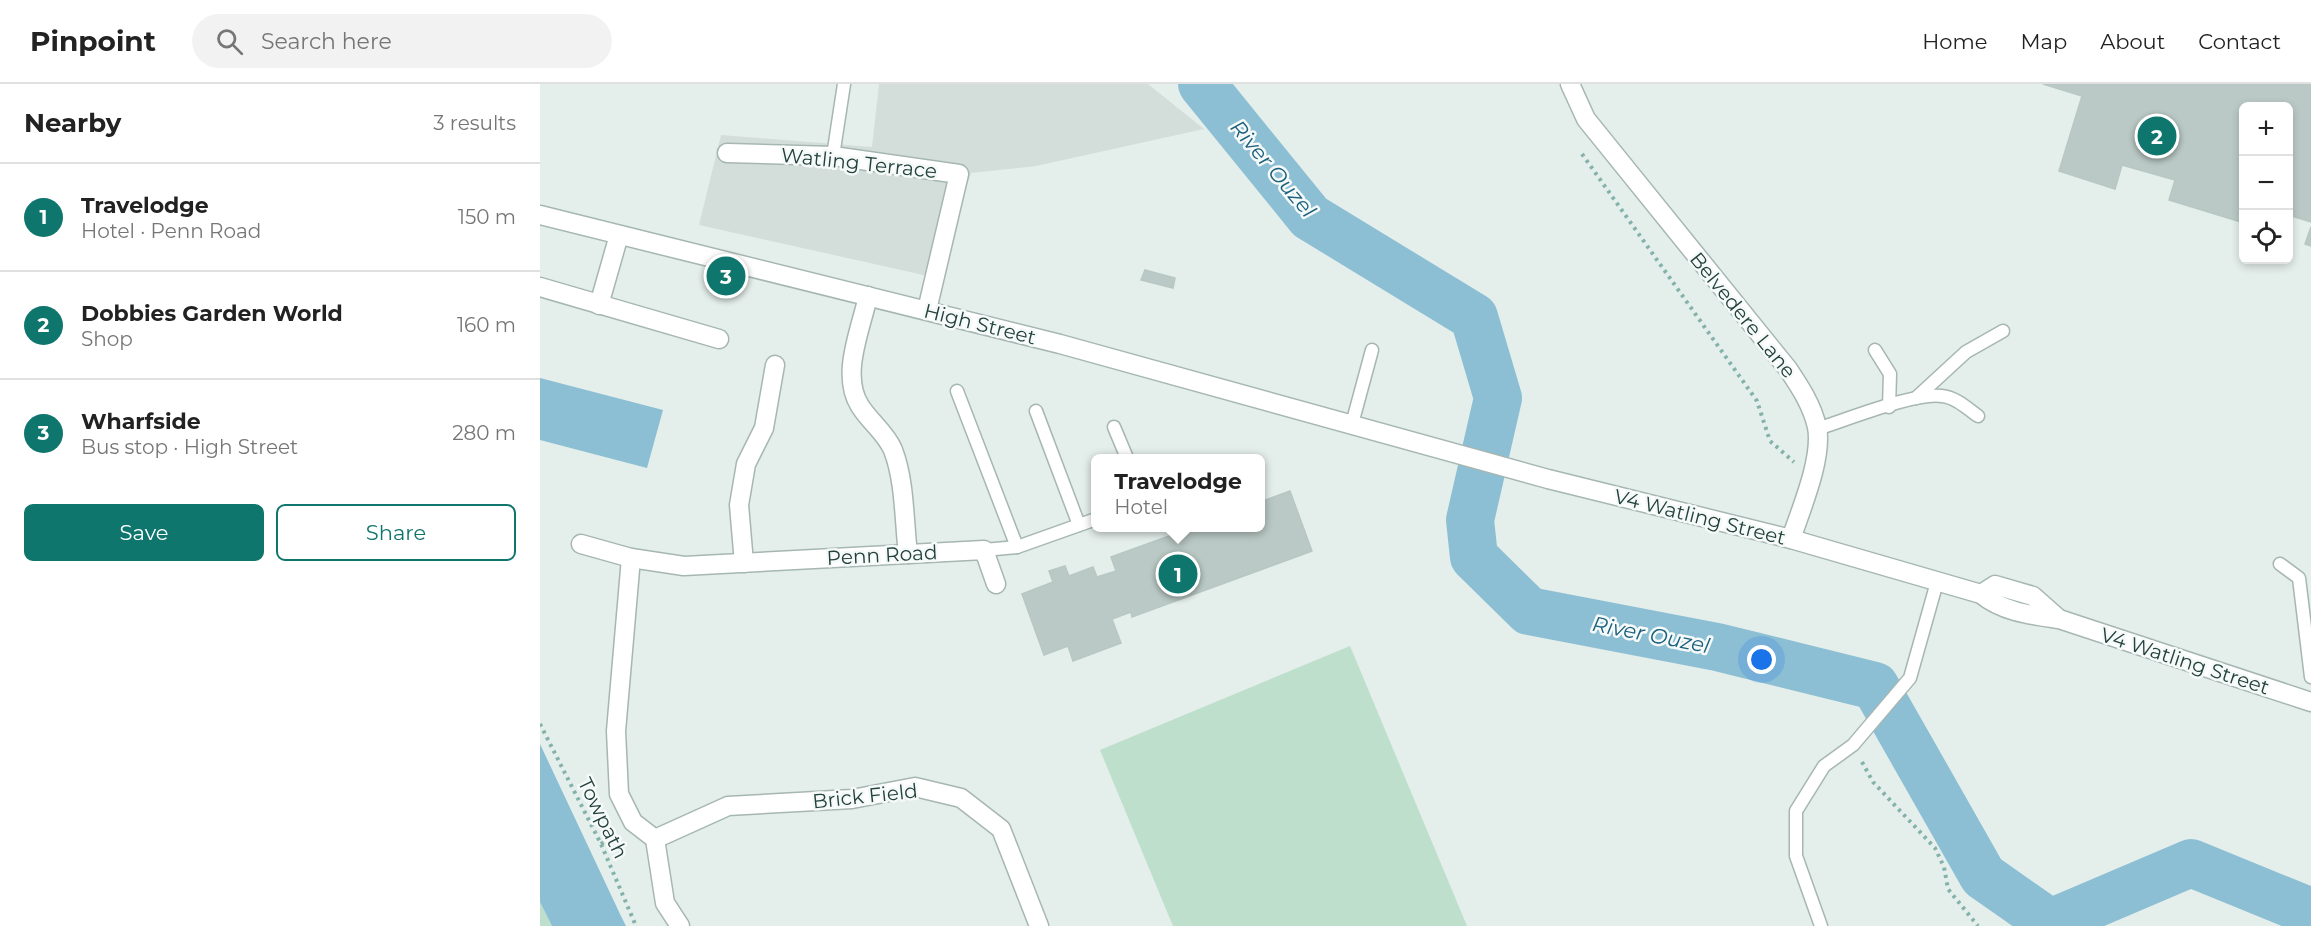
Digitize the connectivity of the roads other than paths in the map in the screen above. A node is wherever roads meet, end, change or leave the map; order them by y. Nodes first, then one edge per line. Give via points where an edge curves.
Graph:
1 (844, 84) edge
2 (1570, 84) edge
3 (728, 153) dead end
4 (833, 156) junction
5 (540, 215) edge
6 (619, 235) junction
7 (540, 287) edge
8 (868, 296) junction
9 (599, 305) junction
10 (927, 310) junction
11 (2003, 331) dead end
12 (719, 339) dead end
13 (1372, 350) dead end
14 (1875, 350) dead end
15 (775, 365) dead end
16 (957, 391) dead end
17 (1916, 398) junction
18 (1889, 407) junction
19 (1036, 411) dead end
20 (1978, 416) dead end
21 (1352, 424) junction
22 (1114, 427) dead end
23 (1817, 429) junction
24 (1418, 442) joint
25 (1125, 454) edge
26 (1091, 520) edge
27 (1079, 525) junction
28 (1791, 539) junction
29 (581, 544) dead end
30 (1017, 547) junction
31 (984, 550) junction
32 (908, 554) junction
33 (631, 558) junction
34 (744, 563) junction
35 (2280, 564) dead end
36 (1936, 582) junction
37 (996, 584) dead end
38 (2311, 677) edge
39 (2311, 702) edge
40 (655, 839) junction
41 (680, 926) edge
42 (1039, 926) edge
43 (1821, 926) edge

1 - 4 lane
2 - 23 street, Belvedere Lane via 1586,119 1788,369 1810,406
3 - 4 street, Watling Terrace
4 - 10 street, Watling Terrace via 959,174
5 - 6 street, High Street
6 - 8 street, High Street
6 - 9 street
7 - 9 street
8 - 10 street, High Street
8 - 32 street via 851,370 854,397 893,450
9 - 12 street
10 - 21 street, High Street
11 - 17 lane via 1966,352
13 - 21 lane
14 - 18 lane via 1890,374
15 - 34 street via 764,428 746,464 739,505
16 - 30 lane
17 - 18 lane
17 - 20 lane via 1942,396
18 - 23 lane
19 - 27 lane
21 - 24 street, High Street
22 - 25 lane
23 - 28 street, Belvedere Lane via 1812,475
24 - 28 street, V4 Watling Street via 1548,479
26 - 27 lane
27 - 30 lane
28 - 36 street, V4 Watling Street
29 - 33 street, Penn Road
30 - 31 lane
31 - 32 street, Penn Road
31 - 37 street
32 - 34 street, Penn Road
33 - 34 street, Penn Road via 684,566
33 - 40 street via 616,731 619,794 633,822
35 - 38 lane via 2299,578
36 - 39 street, V4 Watling Street via 1981,594 1993,604 2027,615 2059,619
36 - 43 lane via 1910,678 1853,745 1824,766 1796,811 1796,856
40 - 41 street via 665,903
40 - 42 street, Brick Field via 728,806 852,799 915,787 961,798 1001,829

